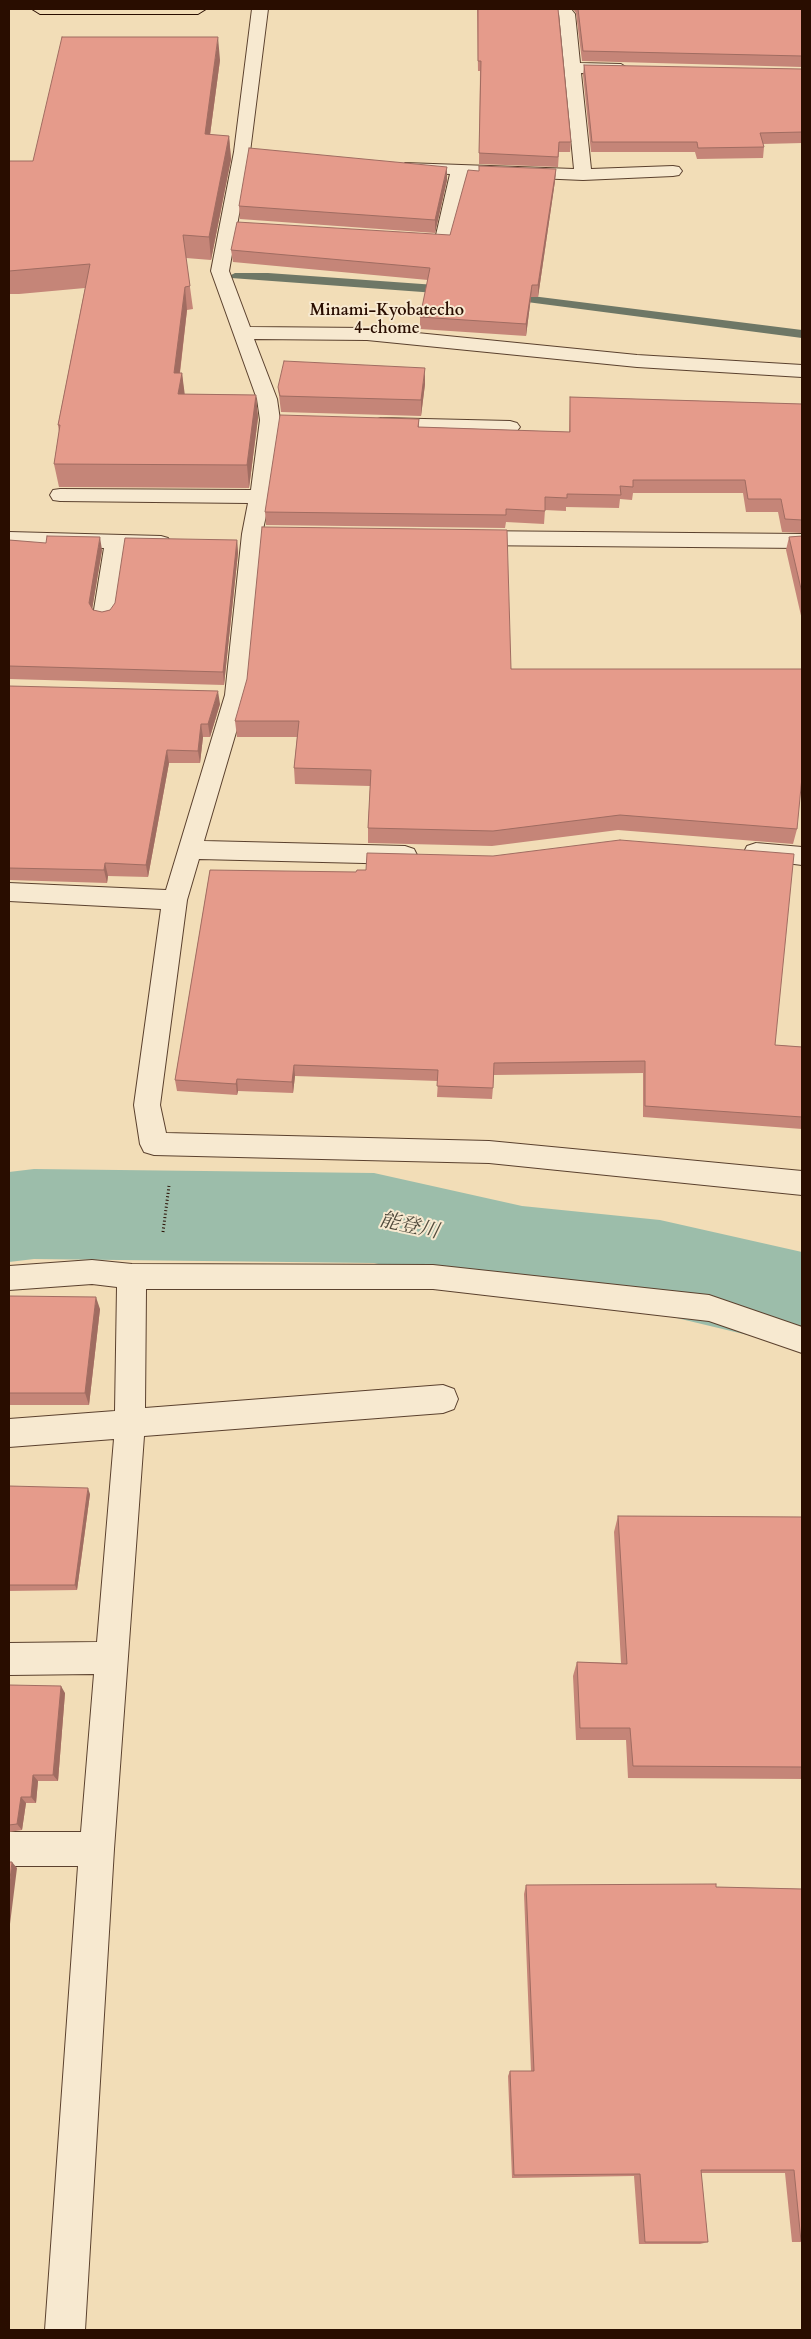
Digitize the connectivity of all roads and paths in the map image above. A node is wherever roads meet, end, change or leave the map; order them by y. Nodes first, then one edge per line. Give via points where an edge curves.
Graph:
1 (40, 9) edge
2 (198, 9) edge
3 (260, 9) edge
4 (563, 9) edge
5 (572, 68) junction
6 (639, 70) edge
7 (242, 152) junction
8 (261, 154) edge
9 (392, 166) edge
10 (460, 170) junction
11 (673, 171) dead end
12 (583, 175) junction
13 (227, 226) junction
14 (247, 228) edge
15 (394, 238) edge
16 (241, 333) junction
17 (802, 370) edge
18 (366, 423) edge
19 (510, 427) dead end
20 (60, 495) edge
21 (260, 497) junction
22 (447, 537) edge
23 (9, 539) edge
24 (802, 541) edge
25 (115, 542) junction
26 (183, 544) edge
27 (104, 616) edge
28 (191, 850) junction
29 (734, 850) edge
30 (424, 855) edge
31 (802, 856) edge
32 (9, 892) edge
33 (174, 900) junction
34 (171, 1177) dead end
35 (802, 1182) edge
36 (163, 1235) dead end
37 (132, 1276) junction
38 (9, 1278) edge
39 (802, 1340) edge
40 (443, 1399) dead end
41 (130, 1425) junction
42 (9, 1433) edge
43 (112, 1658) junction
44 (9, 1659) edge
45 (9, 1849) edge
46 (97, 1849) junction
47 (64, 2330) edge

1 - 2 main road
3 - 7 street
4 - 5 street via 567,14
5 - 6 street
5 - 12 street
7 - 8 street
7 - 13 street
9 - 10 street
10 - 12 street
10 - 15 street via 443,241
11 - 12 street
13 - 14 street
13 - 16 street via 220,272
16 - 17 street via 367,334 637,361
16 - 21 street via 279,421
18 - 19 street
20 - 21 street
21 - 28 street via 226,695
22 - 24 street
23 - 25 street
25 - 26 street
25 - 27 street
28 - 30 street
28 - 33 street
29 - 31 street
32 - 33 street
33 - 35 street via 147,1105 154,1144 489,1152
34 - 36 path
37 - 38 street via 92,1272
37 - 39 street via 432,1277 709,1308
37 - 41 street
40 - 41 street
41 - 42 street
41 - 43 street
43 - 44 street
43 - 46 street
45 - 46 street
46 - 47 street

